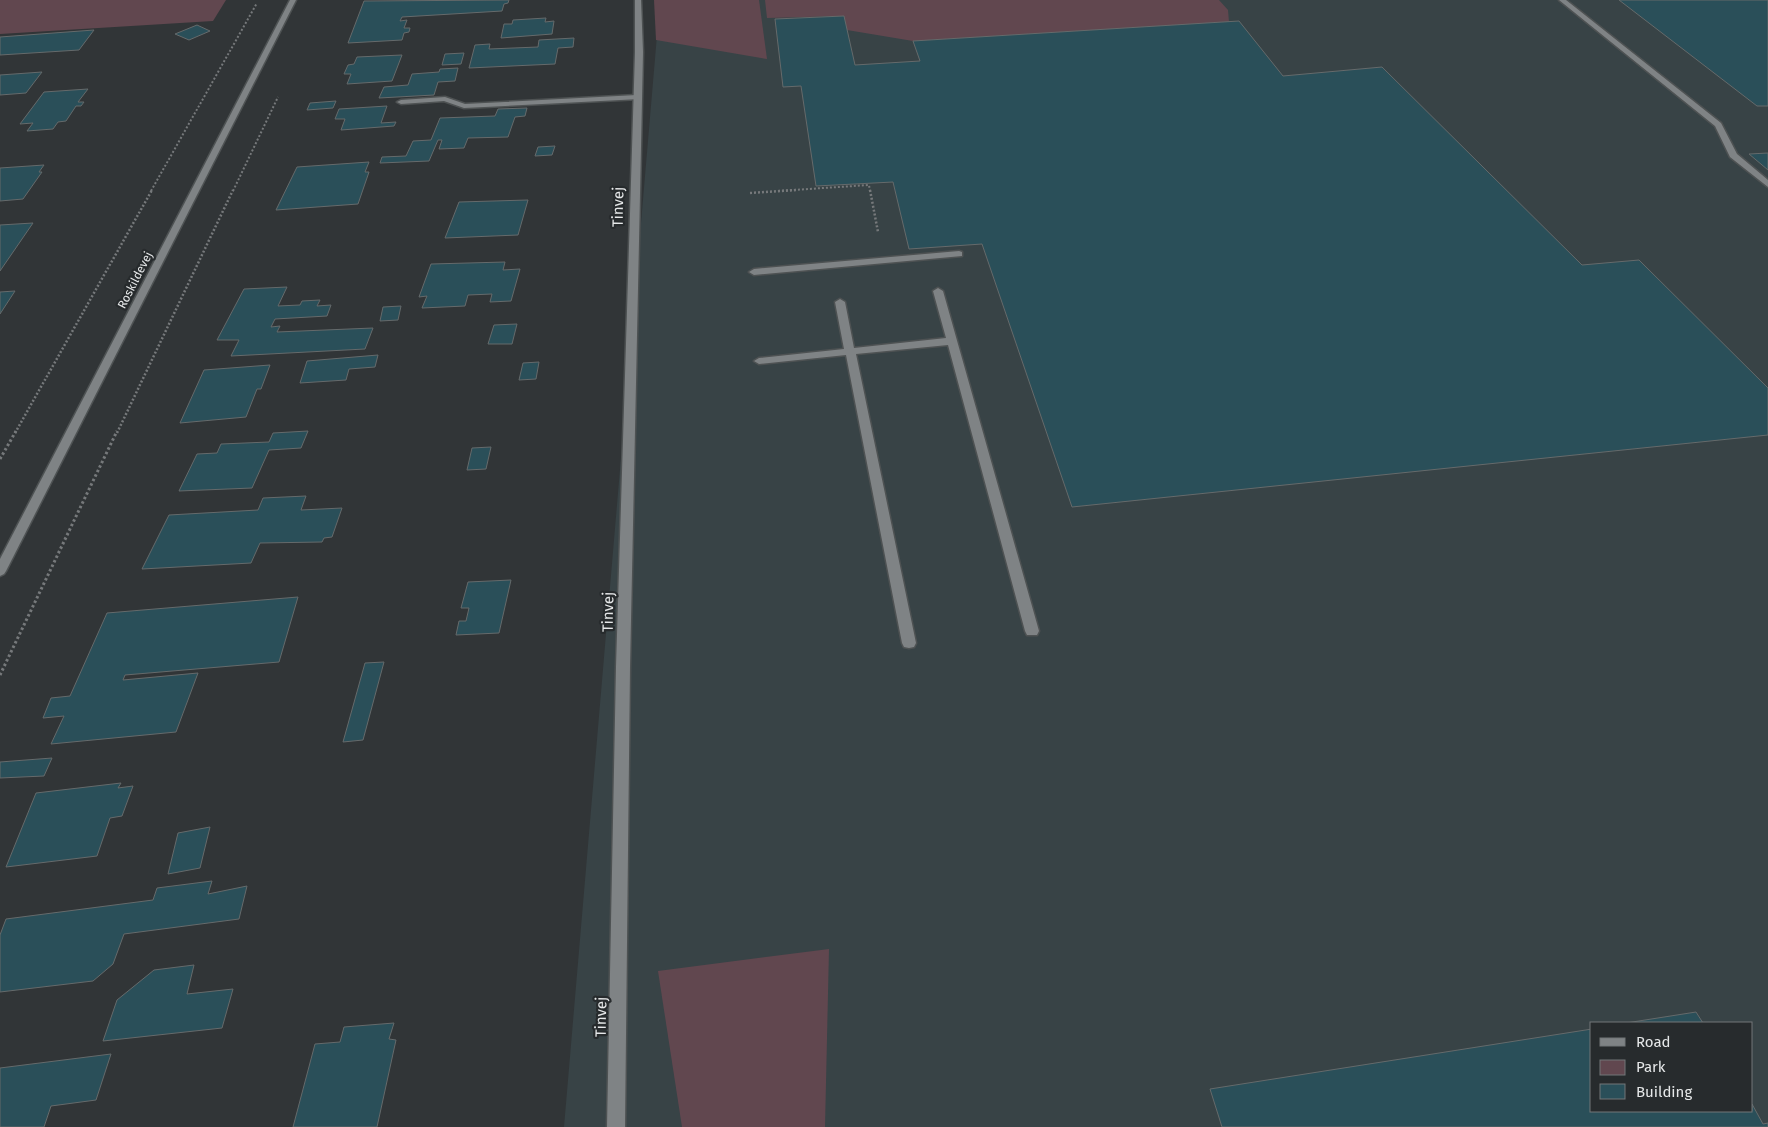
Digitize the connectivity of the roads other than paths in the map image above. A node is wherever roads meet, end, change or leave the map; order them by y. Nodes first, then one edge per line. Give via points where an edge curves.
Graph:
1 (293, 0) edge
2 (638, 0) edge
3 (1562, 0) edge
4 (637, 97) junction
5 (401, 102) dead end
6 (1768, 184) edge
7 (959, 254) dead end
8 (754, 272) dead end
9 (938, 291) dead end
10 (840, 302) dead end
11 (952, 341) junction
12 (849, 353) junction
13 (759, 360) dead end
14 (0, 571) edge
15 (1032, 630) dead end
16 (909, 643) dead end
17 (616, 1127) edge

1 - 14 street, Roskildevej
2 - 4 street, Tinvej
3 - 6 street via 1718,125 1733,155
4 - 5 street via 464,106 444,99
4 - 17 street, Tinvej
7 - 8 street
9 - 11 street
10 - 12 street
11 - 12 street
11 - 15 street
12 - 13 street
12 - 16 street

